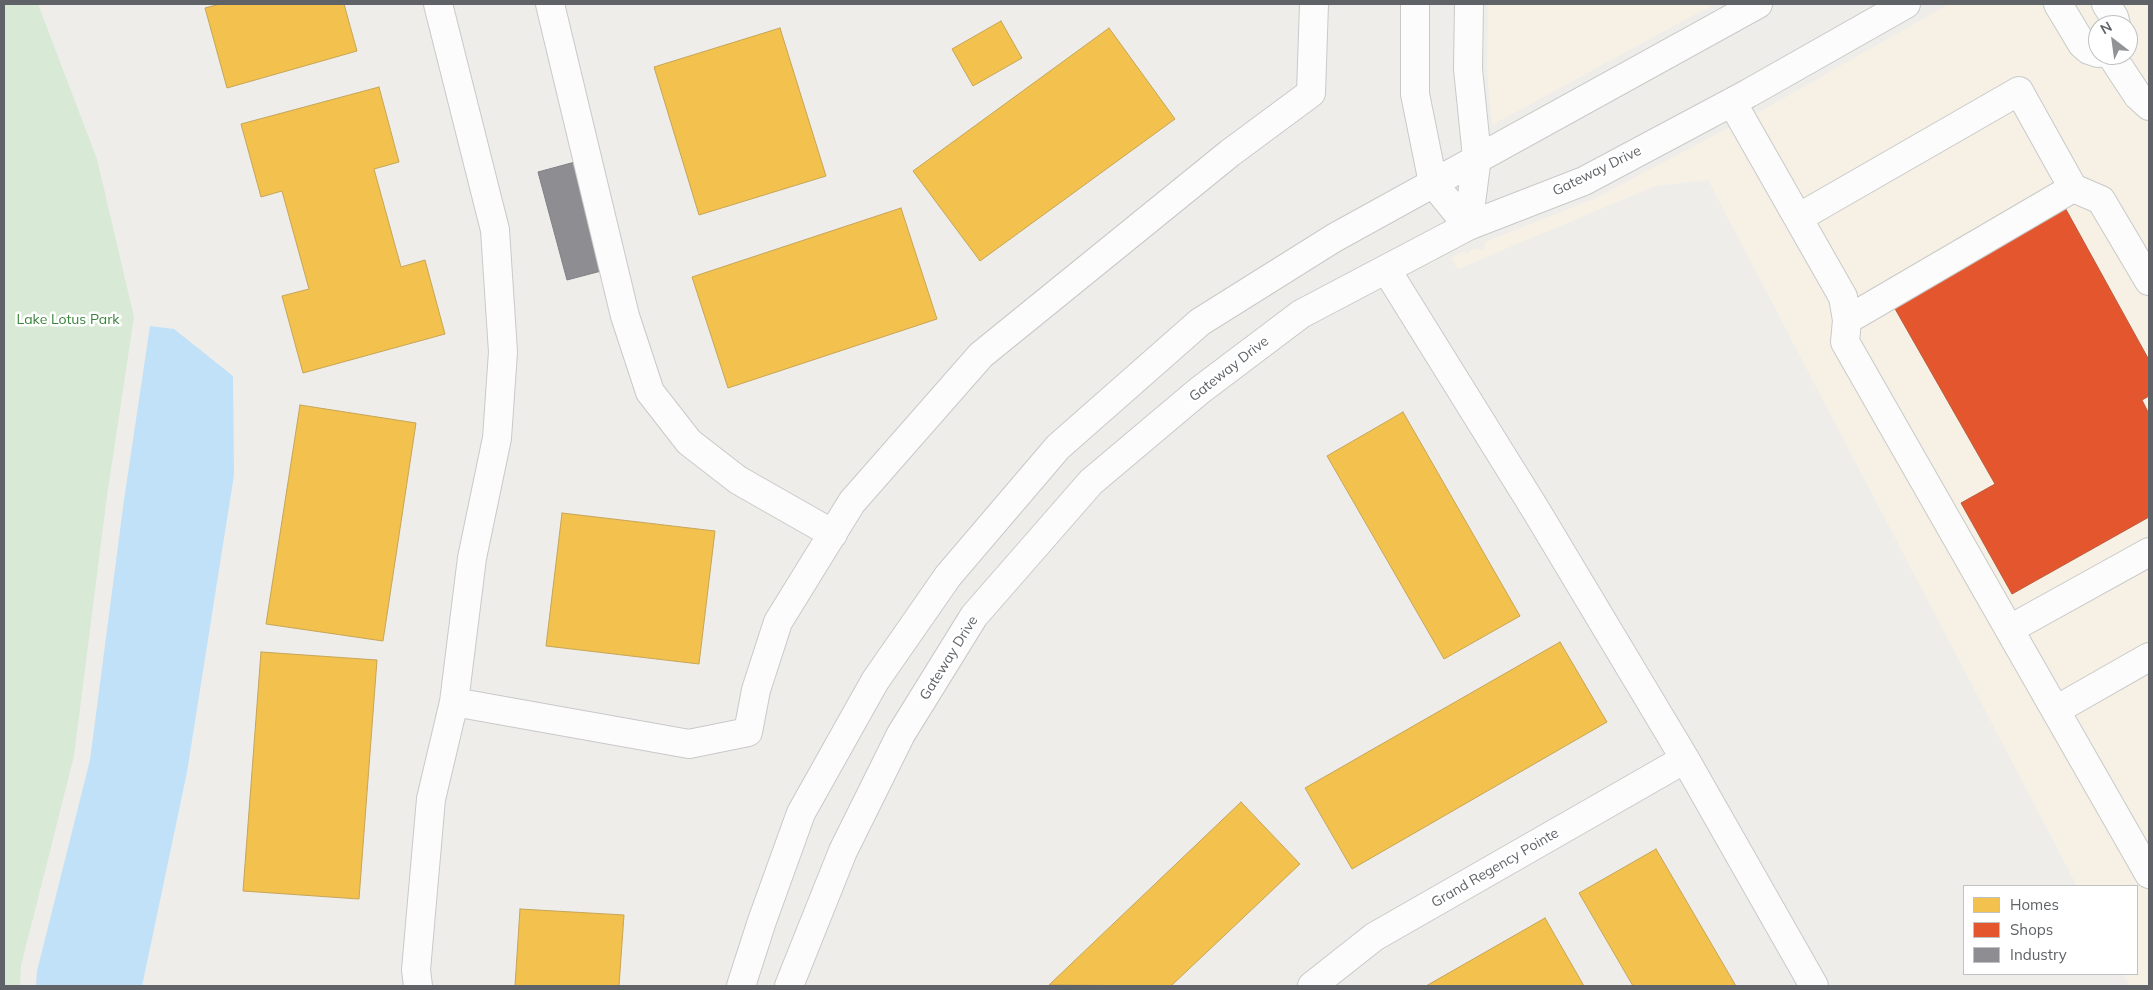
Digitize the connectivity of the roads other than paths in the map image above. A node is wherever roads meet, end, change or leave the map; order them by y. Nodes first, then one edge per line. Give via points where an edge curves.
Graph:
1 (438, 4) edge
2 (550, 4) edge
3 (1314, 4) edge
4 (1415, 4) edge
5 (1469, 4) edge
6 (1758, 4) edge
7 (1906, 4) edge
8 (2058, 4) edge
9 (2106, 4) edge
10 (2113, 15) edge
11 (2088, 49) edge
12 (2118, 65) edge
13 (1732, 102) junction
14 (2149, 106) edge
15 (1477, 157) junction
16 (1433, 183) junction
17 (2073, 188) junction
18 (1798, 218) junction
19 (1468, 226) junction
20 (1386, 269) junction
21 (2149, 281) edge
22 (1847, 320) junction
23 (832, 534) junction
24 (2149, 552) edge
25 (2010, 629) junction
26 (2149, 658) edge
27 (454, 702) junction
28 (2056, 710) junction
29 (1685, 759) junction
30 (2149, 874) edge
31 (418, 986) edge
32 (740, 986) edge
33 (788, 986) edge
34 (1312, 986) edge
35 (1814, 986) edge

1 - 27 street via 495,230 503,352 497,438 472,558
2 - 23 street via 625,316 650,392 688,442 738,480
3 - 23 street via 1311,93 1230,153 981,355 852,502
4 - 16 street via 1416,94
5 - 15 street via 1468,69
6 - 15 street
7 - 13 street, Gateway Drive
8 - 11 street
9 - 10 street
12 - 14 street via 2138,96
13 - 18 street
13 - 19 street, Gateway Drive via 1584,181
15 - 16 street
15 - 19 street
16 - 19 street
16 - 32 street via 1334,238 1200,322 1058,447 948,576 875,681 801,813
17 - 18 street via 2019,91
17 - 21 street via 2101,200
17 - 22 street
18 - 22 street via 1843,298
19 - 20 street, Gateway Drive
20 - 29 street
20 - 33 street, Gateway Drive via 1301,314 1199,391 1091,482 974,616 901,734 843,851
22 - 25 street via 1845,342
23 - 27 street via 778,622 756,690 748,732 689,744
24 - 25 street
25 - 28 street
26 - 28 street
27 - 31 street via 431,798 416,970
28 - 30 street
29 - 34 street, Grand Regency Pointe via 1374,937
29 - 35 street

